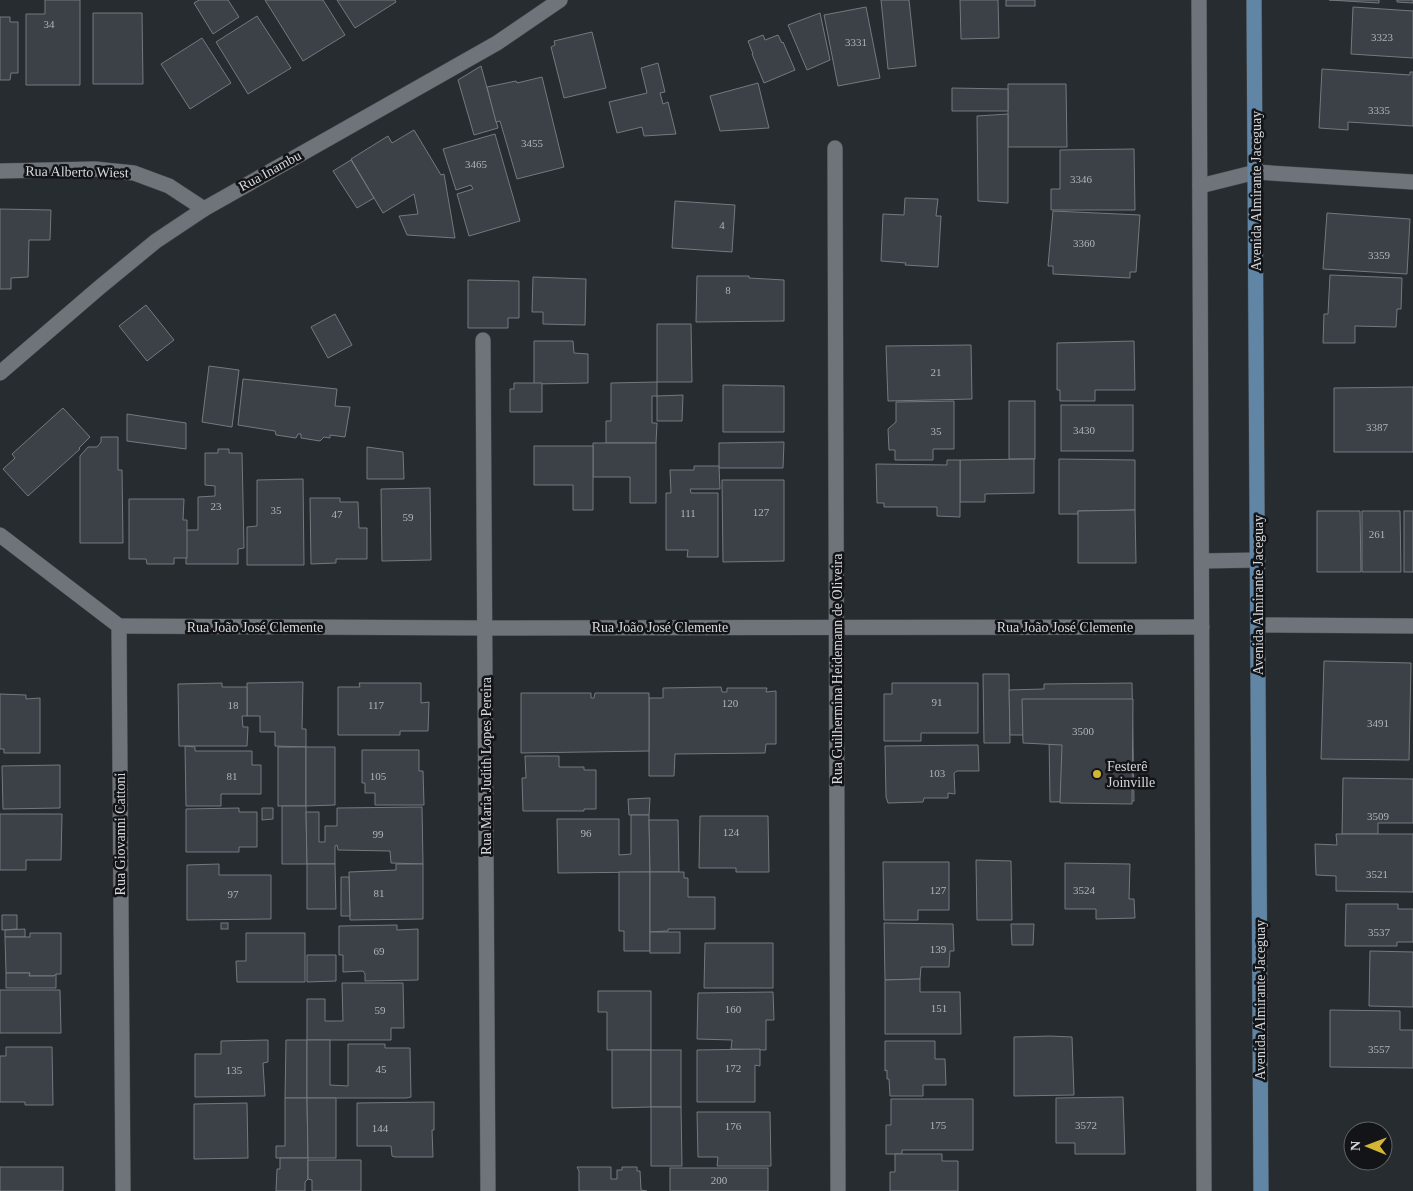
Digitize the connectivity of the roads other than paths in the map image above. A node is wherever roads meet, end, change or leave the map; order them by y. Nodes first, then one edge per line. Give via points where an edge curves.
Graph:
1 (560, 0) edge
2 (1199, 0) edge
3 (1254, 0) edge
4 (835, 148) dead end
5 (0, 171) edge
6 (1256, 172) junction
7 (1413, 182) edge
8 (1200, 186) junction
9 (204, 208) junction
10 (483, 340) dead end
11 (0, 373) edge
12 (0, 535) edge
13 (1258, 560) junction
14 (1202, 561) junction
15 (1258, 625) junction
16 (119, 626) junction
17 (1413, 626) edge
18 (836, 627) junction
19 (1202, 627) junction
20 (485, 628) junction
21 (122, 1191) edge
22 (488, 1191) edge
23 (838, 1191) edge
24 (1204, 1191) edge
25 (1261, 1191) edge

1 - 9 street, Rua Inambu via 497,43
2 - 8 street
3 - 6 main road, Avenida Almirante Jaceguay
4 - 18 street, Rua Guilhermina Heidemann de Oliveira
5 - 9 street, Rua Alberto Wiest via 134,173 169,186
6 - 7 street
6 - 8 street
6 - 13 main road, Avenida Almirante Jaceguay
8 - 14 street
9 - 11 street, Rua Inambu via 149,247
10 - 20 street, Rua Maria Judith Lopes Pereira
12 - 16 street
13 - 14 street
13 - 15 main road, Avenida Almirante Jaceguay
14 - 19 street
15 - 17 street
15 - 25 main road, Avenida Almirante Jaceguay
16 - 20 street, Rua João José Clemente
16 - 21 street, Rua Giovanni Cattoni
18 - 19 street, Rua João José Clemente
18 - 20 street, Rua João José Clemente
18 - 23 street, Rua Guilhermina Heidemann de Oliveira
19 - 24 street
20 - 22 street, Rua Maria Judith Lopes Pereira

